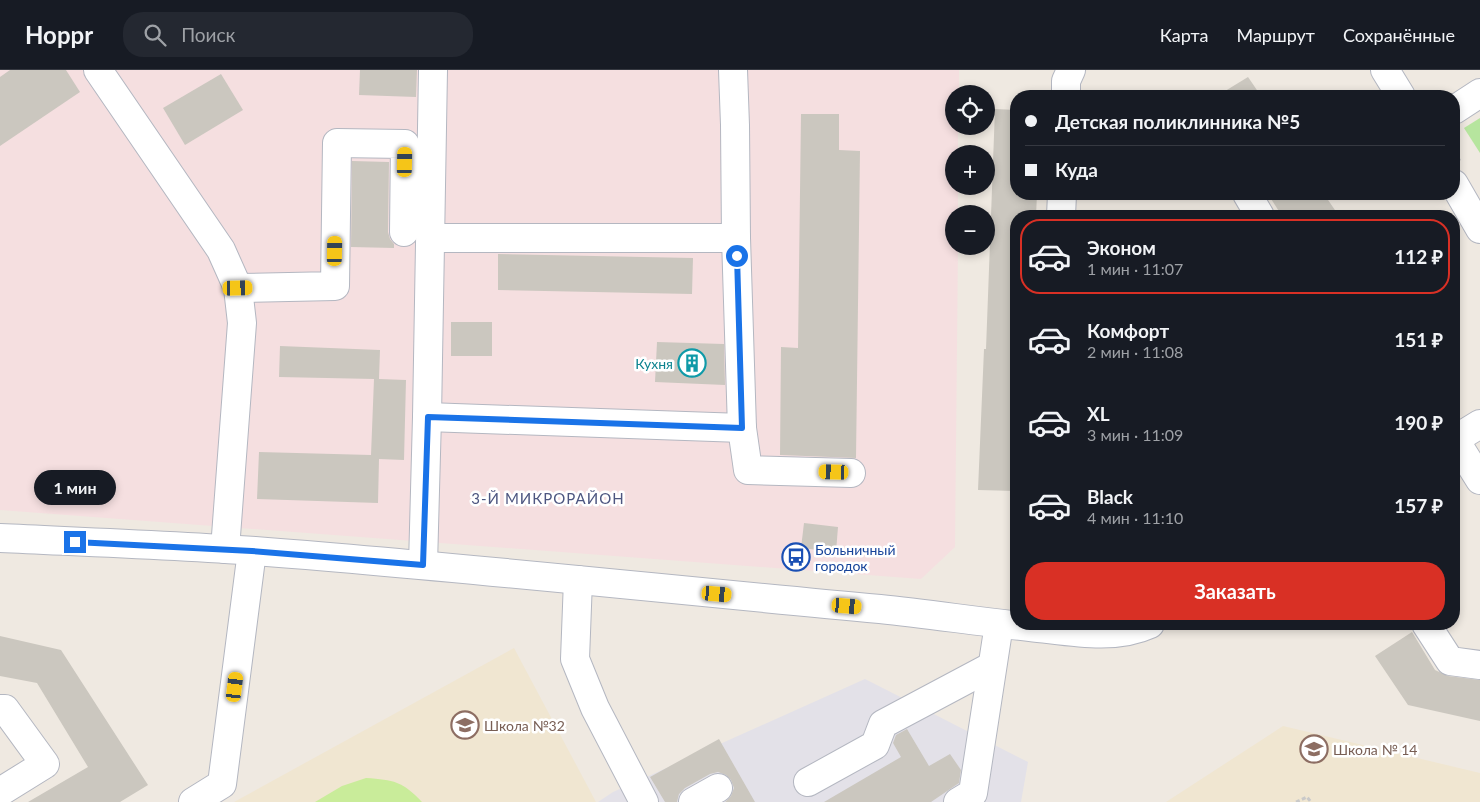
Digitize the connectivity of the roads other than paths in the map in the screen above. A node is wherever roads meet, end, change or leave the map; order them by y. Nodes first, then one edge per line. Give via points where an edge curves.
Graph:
1 (98, 70) edge
2 (433, 70) edge
3 (733, 70) edge
4 (1072, 70) edge
5 (1385, 70) edge
6 (1066, 90) edge
7 (1397, 90) edge
8 (1480, 93) edge
9 (1460, 106) edge
10 (1460, 194) edge
11 (1480, 229) edge
12 (404, 232) dead end
13 (431, 238) junction
14 (736, 238) junction
15 (238, 288) junction
16 (428, 417) junction
17 (1480, 424) edge
18 (742, 428) junction
19 (1460, 436) edge
20 (1460, 449) edge
21 (851, 473) dead end
22 (1480, 480) edge
23 (0, 538) edge
24 (225, 549) junction
25 (252, 551) junction
26 (423, 565) junction
27 (578, 580) junction
28 (999, 624) junction
29 (1010, 625) edge
30 (1062, 630) edge
31 (1132, 630) edge
32 (1430, 630) edge
33 (1480, 665) edge
34 (992, 666) junction
35 (0, 709) edge
36 (808, 782) dead end
37 (718, 788) dead end
38 (0, 792) edge
39 (968, 799) edge
40 (193, 802) edge
41 (644, 802) edge
42 (693, 802) edge

1 - 15 street via 221,250
2 - 13 street
3 - 14 street
4 - 6 street via 1066,81
5 - 7 street
8 - 9 street
10 - 11 street
12 - 15 street via 405,144 337,143 335,286
13 - 14 street
13 - 16 street
14 - 18 street
15 - 24 street via 242,323
16 - 18 street
16 - 26 street
17 - 19 street
18 - 21 street via 748,470
20 - 22 street
23 - 24 street
24 - 25 street
25 - 26 street
25 - 40 street via 222,784
26 - 27 street
27 - 28 street
27 - 41 street via 575,658 595,708
28 - 29 street
28 - 34 street
30 - 31 street via 1093,633
32 - 33 street via 1450,661
34 - 36 street via 883,724 875,745
34 - 39 street
35 - 38 street via 5,709 45,764
37 - 42 street

